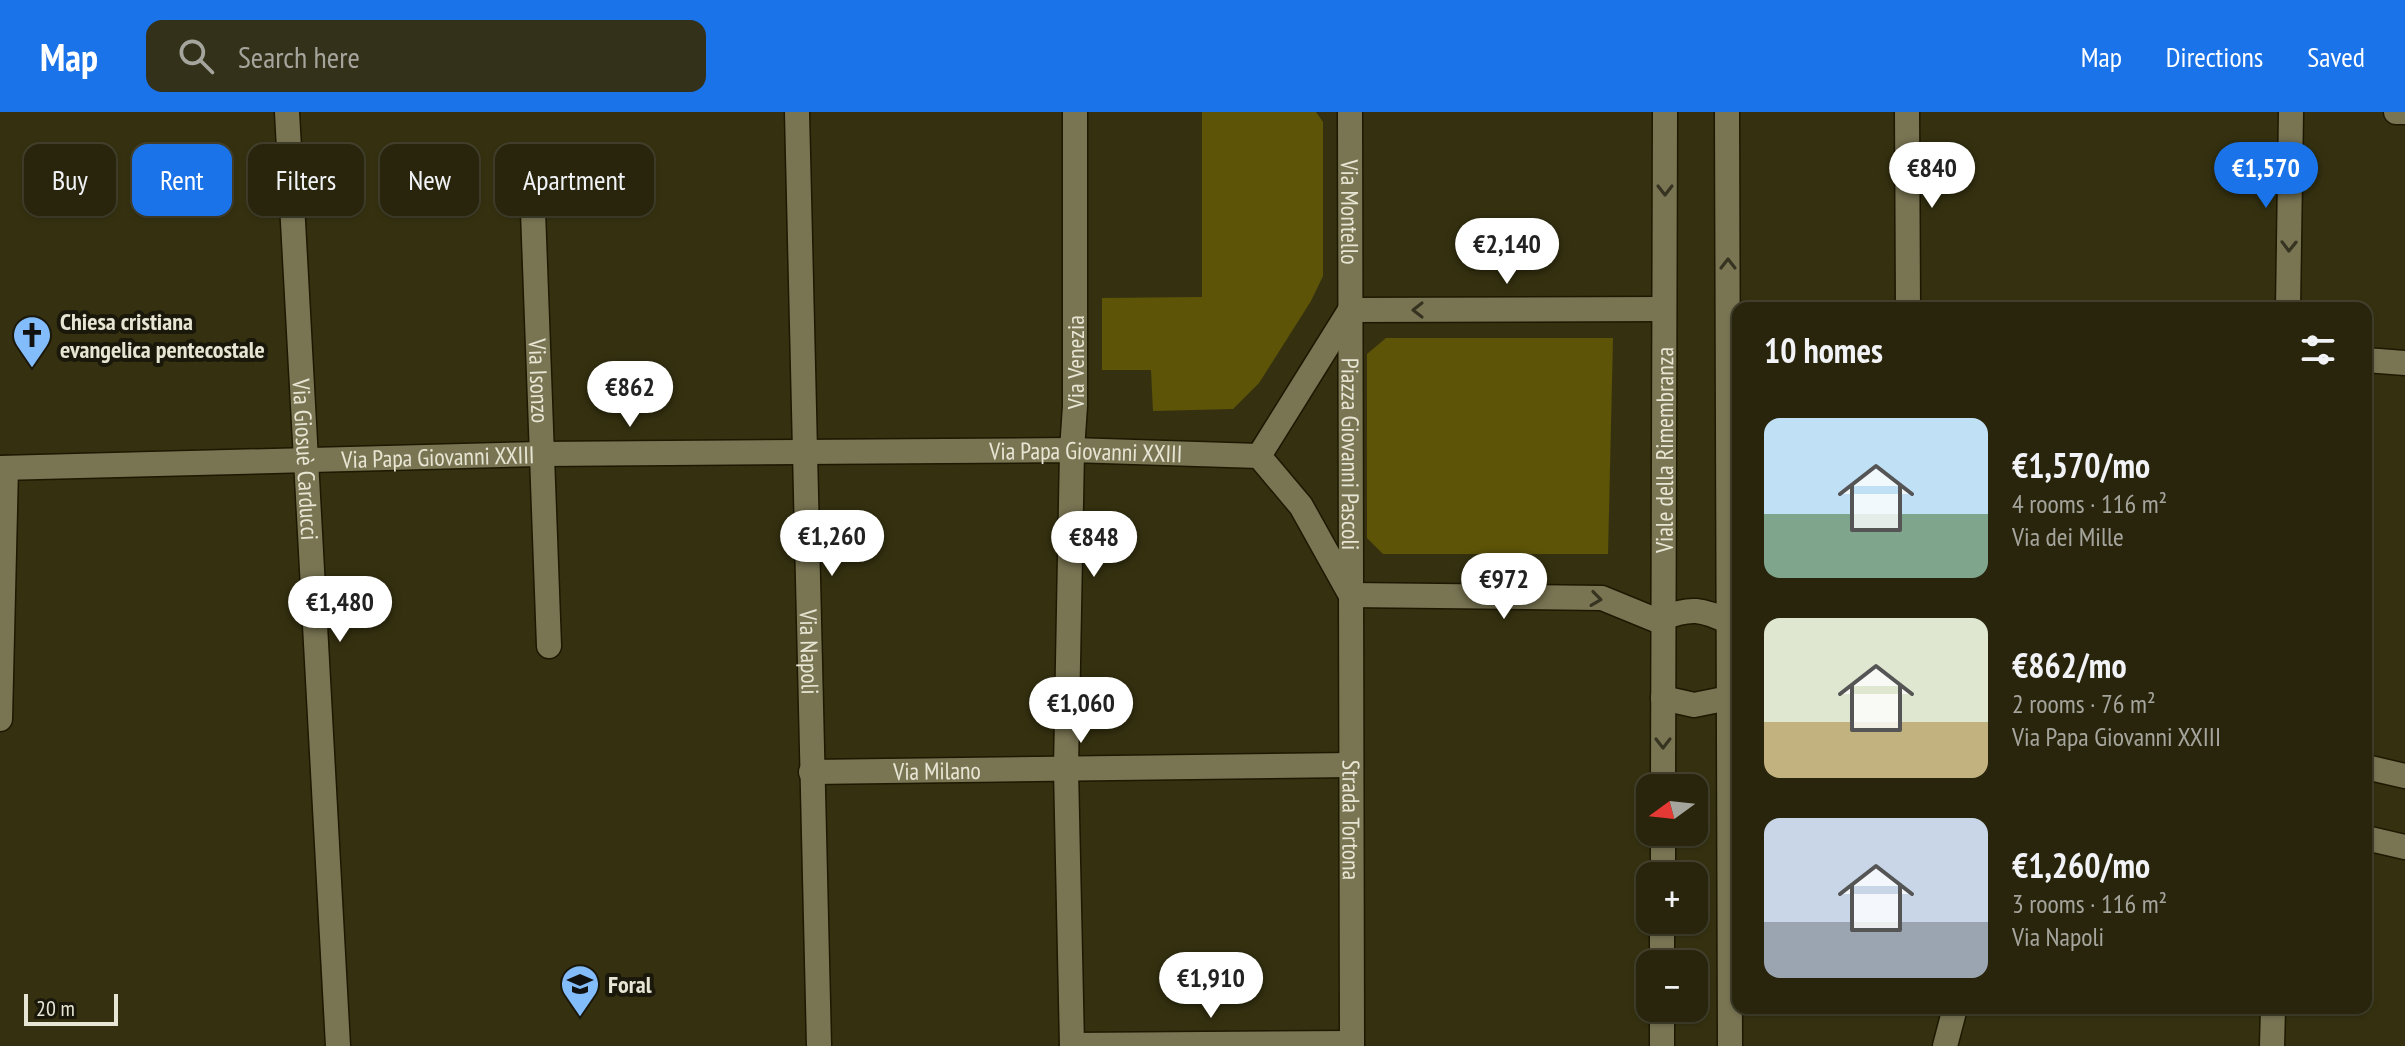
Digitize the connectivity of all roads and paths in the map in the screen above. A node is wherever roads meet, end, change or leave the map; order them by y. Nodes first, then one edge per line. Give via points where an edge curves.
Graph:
1 (287, 112) edge
2 (797, 112) edge
3 (1075, 112) edge
4 (1350, 112) edge
5 (1665, 112) edge
6 (1727, 112) edge
7 (1907, 112) edge
8 (2291, 112) edge
9 (2396, 112) edge
10 (2405, 112) edge
11 (533, 216) edge
12 (1733, 302) edge
13 (1908, 302) edge
14 (2288, 302) edge
15 (1664, 309) junction
16 (1350, 310) junction
17 (1732, 329) edge
18 (2372, 360) edge
19 (2405, 363) edge
20 (1072, 450) junction
21 (806, 452) junction
22 (541, 454) junction
23 (1259, 456) junction
24 (305, 460) junction
25 (3, 468) edge
26 (1351, 595) junction
27 (1663, 620) junction
28 (1732, 627) edge
29 (549, 646) dead end
30 (1732, 695) edge
31 (1663, 698) junction
32 (0, 719) edge
33 (1351, 765) junction
34 (2372, 768) edge
35 (1066, 769) junction
36 (811, 772) junction
37 (1663, 774) edge
38 (2405, 776) edge
39 (2372, 839) edge
40 (2405, 847) edge
41 (1953, 1014) edge
42 (2273, 1014) edge
43 (1662, 1022) edge
44 (1352, 1044) edge
45 (338, 1046) edge
46 (819, 1046) edge
47 (1072, 1046) edge
48 (1662, 1046) edge
49 (1730, 1046) edge
50 (1945, 1046) edge
51 (2272, 1046) edge

1 - 24 street, Via Giosuè Carducci
2 - 21 street, Via Napoli
3 - 20 street, Via Venezia
4 - 16 street, Via Montello
5 -> 15 street, Viale della Rimembranza
12 -> 6 street
7 - 13 street
8 -> 14 street
9 - 10 street
11 - 22 street, Via Isonzo
15 -> 16 street
15 - 27 street, Viale della Rimembranza
16 - 23 street
16 - 26 street, Piazza Giovanni Pascoli
17 - 28 street via 1726,390
18 - 19 street
20 - 21 street, Via Papa Giovanni XXIII
20 - 23 street, Via Papa Giovanni XXIII
20 - 35 street, Via Venezia
21 - 22 street, Via Papa Giovanni XXIII
21 - 36 street, Via Napoli
22 - 24 street, Via Papa Giovanni XXIII
22 - 29 street, Via Isonzo
23 - 26 street via 1301,506
24 - 25 street, Via Papa Giovanni XXIII
24 - 45 street, Via Giosuè Carducci
25 - 32 street
26 -> 27 street via 1602,598
26 - 33 street, Strada Tortona
27 - 28 street via 1694,610
27 - 31 street, Viale della Rimembranza
28 - 30 street
30 - 31 street via 1694,705
30 - 49 street
31 -> 37 street, Viale della Rimembranza
33 - 35 street, Via Milano
33 - 44 street, Strada Tortona
34 - 38 street
35 - 36 street, Via Milano
35 - 47 street, Via Venezia
36 - 46 street, Via Napoli
39 - 40 street
41 - 50 street
42 - 51 street
43 - 48 street
44 - 47 street

